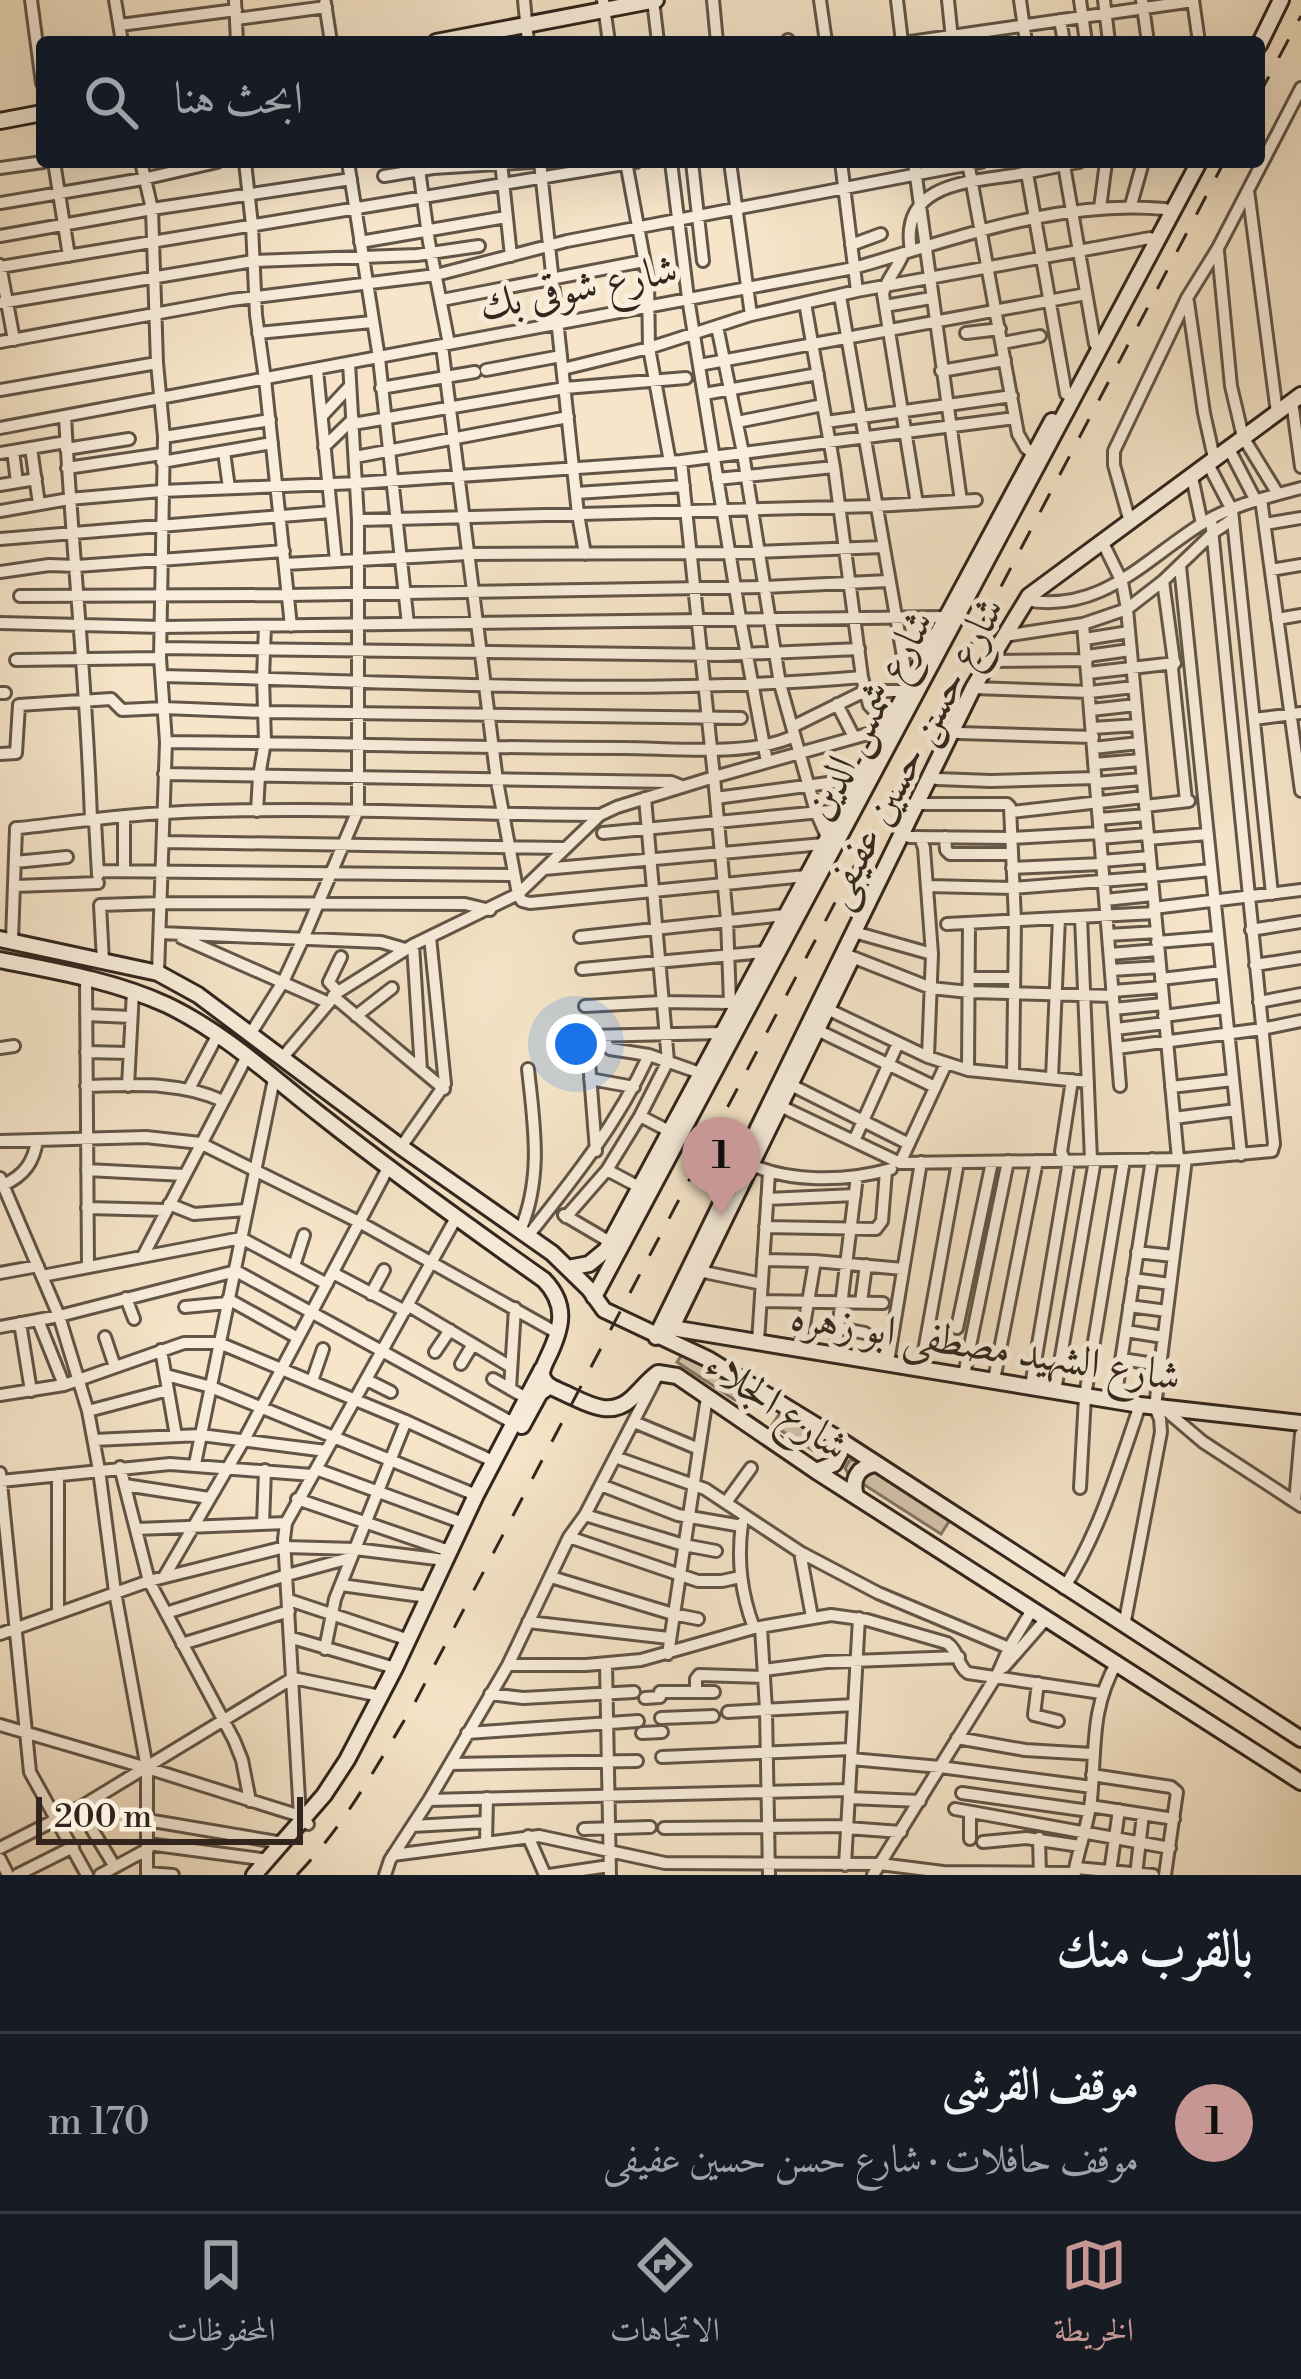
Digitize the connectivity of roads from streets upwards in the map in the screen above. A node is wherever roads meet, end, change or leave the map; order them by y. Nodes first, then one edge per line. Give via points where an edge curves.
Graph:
1 (31, 0) edge
2 (115, 0) edge
3 (524, 0) edge
4 (654, 0) edge
5 (713, 0) edge
6 (820, 0) edge
7 (897, 0) edge
8 (948, 0) edge
9 (1020, 0) edge
10 (1080, 0) edge
11 (1271, 0) edge
12 (1281, 0) edge
13 (1193, 1) edge
14 (325, 4) edge
15 (1143, 4) edge
16 (604, 5) edge
17 (1105, 7) edge
18 (236, 10) edge
19 (1082, 17) junction
20 (1060, 20) junction
21 (1266, 20) junction
22 (119, 25) junction
23 (1024, 25) junction
24 (527, 34) edge
25 (121, 36) edge
26 (330, 36) edge
27 (608, 36) edge
28 (657, 36) edge
29 (716, 36) edge
30 (825, 36) edge
31 (905, 36) edge
32 (952, 36) edge
33 (967, 36) edge
34 (1025, 36) edge
35 (1063, 36) edge
36 (1084, 36) edge
37 (1147, 36) edge
38 (1198, 36) edge
39 (1255, 36) edge
40 (1262, 36) edge
41 (36, 38) edge
42 (1301, 88) edge
43 (36, 114) edge
44 (0, 121) edge
45 (1265, 157) edge
46 (36, 163) edge
47 (0, 168) edge
48 (55, 168) edge
49 (142, 168) edge
50 (191, 168) edge
51 (246, 168) edge
52 (349, 168) edge
53 (412, 168) edge
54 (419, 168) edge
55 (502, 168) edge
56 (541, 168) edge
57 (597, 168) edge
58 (628, 168) edge
59 (672, 168) edge
60 (693, 168) edge
61 (731, 168) edge
62 (842, 168) edge
63 (915, 168) edge
64 (973, 168) edge
65 (1038, 168) edge
66 (1064, 168) edge
67 (1105, 168) edge
68 (1141, 168) edge
69 (1186, 168) edge
70 (1196, 168) edge
71 (1259, 168) edge
72 (1027, 173) junction
73 (384, 176) dead end
74 (542, 177) junction
75 (143, 179) junction
76 (351, 179) junction
77 (972, 182) junction
78 (503, 183) junction
79 (844, 188) junction
80 (1248, 190) junction
81 (59, 193) junction
82 (248, 194) junction
83 (423, 197) junction
84 (0, 203) edge
85 (919, 205) junction
86 (1131, 206) junction
87 (355, 208) junction
88 (1100, 208) junction
89 (1165, 208) junction
90 (152, 209) junction
91 (736, 209) junction
92 (1071, 213) junction
93 (698, 216) junction
94 (506, 217) junction
95 (1034, 219) junction
96 (678, 220) junction
97 (64, 224) junction
98 (251, 225) junction
99 (638, 227) junction
100 (427, 230) junction
101 (981, 230) junction
102 (881, 234) dead end
103 (0, 236) edge
104 (1150, 238) junction
105 (154, 240) junction
106 (360, 242) junction
107 (851, 245) junction
108 (479, 246) dead end
109 (548, 246) junction
110 (924, 246) junction
111 (1218, 248) junction
112 (1078, 251) junction
113 (907, 253) junction
114 (431, 254) junction
115 (69, 256) junction
116 (362, 256) junction
117 (511, 256) junction
118 (1041, 258) junction
119 (644, 261) junction
120 (703, 261) dead end
121 (253, 262) junction
122 (0, 267) edge
123 (854, 268) junction
124 (988, 268) junction
125 (436, 275) junction
126 (156, 276) junction
127 (552, 278) junction
128 (928, 279) junction
129 (366, 285) junction
130 (747, 286) junction
131 (884, 287) junction
132 (857, 292) junction
133 (1086, 294) junction
134 (254, 296) junction
135 (840, 296) junction
136 (688, 298) junction
137 (931, 298) junction
138 (1187, 298) junction
139 (442, 300) junction
140 (1048, 301) junction
141 (3, 302) edge
142 (805, 303) junction
143 (885, 306) junction
144 (646, 307) junction
145 (996, 310) junction
146 (157, 314) junction
147 (751, 315) junction
148 (373, 322) junction
149 (934, 322) junction
150 (558, 324) junction
151 (717, 326) junction
152 (1000, 329) junction
153 (889, 330) junction
154 (258, 333) junction
155 (694, 333) junction
156 (966, 333) dead end
157 (1040, 336) dead end
158 (847, 337) junction
159 (14, 340) junction
160 (0, 342) edge
161 (1002, 343) junction
162 (812, 344) junction
163 (1095, 344) junction
164 (446, 345) junction
165 (649, 348) junction
166 (379, 358) junction
167 (724, 360) junction
168 (1005, 360) junction
169 (157, 363) junction
170 (562, 363) junction
171 (349, 364) junction
172 (699, 365) junction
173 (317, 370) junction
174 (941, 371) junction
175 (818, 374) junction
176 (446, 377) junction
177 (266, 379) junction
178 (686, 379) dead end
179 (654, 382) junction
180 (350, 386) junction
181 (381, 388) junction
182 (565, 388) junction
183 (730, 389) junction
184 (0, 390) edge
185 (704, 394) junction
186 (1066, 394) junction
187 (1012, 397) junction
188 (161, 398) junction
189 (1297, 398) edge
190 (823, 405) junction
191 (946, 406) junction
192 (450, 407) junction
193 (902, 412) junction
194 (1277, 412) junction
195 (64, 416) junction
196 (322, 416) junction
197 (568, 417) junction
198 (861, 417) junction
199 (384, 418) junction
200 (1016, 418) junction
201 (270, 420) junction
202 (353, 421) junction
203 (736, 422) junction
204 (826, 422) junction
205 (950, 427) junction
206 (0, 428) edge
207 (906, 432) junction
208 (164, 437) junction
209 (1243, 437) junction
210 (454, 438) junction
211 (864, 438) junction
212 (129, 439) dead end
213 (830, 442) junction
214 (272, 443) junction
215 (66, 446) junction
216 (325, 447) junction
217 (31, 448) junction
218 (1229, 449) junction
219 (387, 451) junction
220 (7, 452) edge
221 (224, 452) junction
222 (742, 453) junction
223 (355, 457) junction
224 (714, 457) junction
225 (162, 458) junction
226 (1037, 458) junction
227 (1211, 461) junction
228 (676, 462) junction
229 (274, 464) junction
230 (256, 466) dead end
231 (834, 466) junction
232 (1301, 467) edge
233 (67, 468) junction
234 (574, 468) junction
235 (800, 470) junction
236 (459, 476) junction
237 (746, 476) junction
238 (1192, 477) junction
239 (717, 478) junction
240 (35, 479) junction
241 (392, 480) junction
242 (17, 482) junction
243 (328, 483) junction
244 (357, 483) junction
245 (277, 484) junction
246 (801, 484) dead end
247 (0, 485) edge
248 (684, 486) junction
249 (229, 488) junction
250 (1301, 488) edge
251 (161, 490) junction
252 (576, 493) junction
253 (1278, 494) junction
254 (69, 499) junction
255 (976, 500) dead end
256 (1258, 500) junction
257 (961, 501) junction
258 (39, 504) junction
259 (917, 504) junction
260 (876, 506) junction
261 (839, 507) junction
262 (751, 509) junction
263 (722, 510) junction
264 (0, 511) edge
265 (687, 511) junction
266 (331, 512) junction
267 (578, 514) junction
268 (1232, 514) junction
269 (280, 517) junction
270 (463, 518) junction
271 (1301, 518) edge
272 (396, 519) junction
273 (358, 520) junction
274 (1130, 522) junction
275 (1264, 524) junction
276 (1209, 525) junction
277 (163, 528) junction
278 (70, 532) junction
279 (0, 539) edge
280 (1103, 543) junction
281 (883, 547) junction
282 (844, 548) junction
283 (759, 552) junction
284 (730, 553) junction
285 (468, 554) junction
286 (585, 554) junction
287 (692, 554) junction
288 (400, 557) junction
289 (162, 558) junction
290 (284, 558) junction
291 (359, 560) junction
292 (336, 561) junction
293 (77, 566) junction
294 (1180, 566) junction
295 (1301, 566) edge
296 (1271, 570) junction
297 (0, 572) edge
298 (888, 580) junction
299 (1163, 581) junction
300 (1122, 582) junction
301 (850, 583) junction
302 (695, 586) junction
303 (736, 586) junction
304 (765, 586) junction
305 (472, 591) junction
306 (404, 592) junction
307 (359, 593) junction
308 (79, 595) junction
309 (288, 595) junction
310 (20, 596) dead end
311 (161, 596) junction
312 (1033, 597) junction
313 (1126, 608) junction
314 (1301, 615) edge
315 (854, 616) junction
316 (895, 616) junction
317 (740, 617) junction
318 (770, 617) junction
319 (944, 617) junction
320 (1277, 619) junction
321 (698, 620) junction
322 (0, 623) edge
323 (408, 624) junction
324 (477, 624) junction
325 (1083, 624) junction
326 (360, 625) junction
327 (265, 626) junction
328 (291, 626) junction
329 (81, 627) junction
330 (162, 627) junction
331 (1129, 632) junction
332 (1008, 636) junction
333 (1085, 639) junction
334 (264, 649) junction
335 (859, 650) junction
336 (1130, 650) junction
337 (360, 651) junction
338 (161, 653) junction
339 (481, 653) junction
340 (776, 654) junction
341 (702, 655) junction
342 (747, 655) junction
343 (82, 659) junction
344 (16, 660) dead end
345 (1190, 661) junction
346 (993, 662) junction
347 (1088, 663) junction
348 (1174, 663) junction
349 (1301, 664) edge
350 (1284, 667) junction
351 (1132, 668) junction
352 (162, 676) junction
353 (862, 676) junction
354 (263, 679) junction
355 (360, 683) junction
356 (752, 684) junction
357 (781, 684) junction
358 (485, 685) junction
359 (704, 686) junction
360 (1134, 687) junction
361 (906, 688) junction
362 (976, 689) junction
363 (865, 691) junction
364 (1090, 692) junction
365 (85, 702) junction
366 (837, 704) junction
367 (1136, 705) junction
368 (164, 708) junction
369 (1091, 710) junction
370 (265, 712) junction
371 (359, 712) junction
372 (1296, 713) edge
373 (488, 715) junction
374 (707, 717) junction
375 (741, 718) dead end
376 (1254, 719) junction
377 (1138, 724) junction
378 (890, 726) junction
379 (793, 732) junction
380 (959, 733) junction
381 (854, 737) junction
382 (1093, 738) junction
383 (166, 742) junction
384 (265, 742) junction
385 (1139, 743) junction
386 (360, 744) junction
387 (763, 747) junction
388 (493, 748) junction
389 (711, 748) junction
390 (799, 753) junction
391 (0, 754) edge
392 (1258, 754) junction
393 (1299, 755) edge
394 (1234, 756) junction
395 (1141, 760) junction
396 (767, 762) junction
397 (1094, 764) junction
398 (164, 774) junction
399 (259, 776) junction
400 (714, 776) junction
401 (359, 778) junction
402 (858, 779) junction
403 (937, 779) junction
404 (1142, 779) junction
405 (1096, 780) junction
406 (497, 781) junction
407 (809, 786) junction
408 (682, 787) junction
409 (1301, 791) edge
410 (646, 798) junction
411 (716, 798) junction
412 (1204, 800) junction
413 (1186, 801) junction
414 (1097, 802) junction
415 (921, 803) junction
416 (1145, 806) junction
417 (1009, 808) junction
418 (358, 810) junction
419 (257, 811) junction
420 (841, 811) junction
421 (816, 812) junction
422 (162, 813) junction
423 (503, 815) junction
424 (600, 815) junction
425 (124, 818) junction
426 (1099, 819) junction
427 (93, 821) junction
428 (717, 822) junction
429 (648, 829) junction
430 (603, 833) dead end
431 (1207, 833) junction
432 (1100, 836) junction
433 (915, 837) junction
434 (945, 837) junction
435 (1148, 837) junction
436 (1011, 838) junction
437 (825, 841) junction
438 (164, 842) junction
439 (345, 844) junction
440 (509, 847) junction
441 (565, 848) junction
442 (720, 854) junction
443 (1011, 854) junction
444 (67, 857) dead end
445 (1150, 857) junction
446 (650, 860) junction
447 (16, 862) junction
448 (1102, 862) junction
449 (1012, 868) junction
450 (544, 869) junction
451 (1211, 870) junction
452 (163, 871) junction
453 (124, 872) junction
454 (332, 874) junction
455 (514, 875) junction
456 (806, 876) junction
457 (98, 877) junction
458 (1151, 877) junction
459 (1104, 882) junction
460 (722, 884) junction
461 (15, 886) junction
462 (927, 886) junction
463 (1013, 888) junction
464 (1301, 890) edge
465 (652, 892) junction
466 (518, 894) junction
467 (1272, 894) junction
468 (1248, 898) junction
469 (1105, 900) junction
470 (1214, 902) junction
471 (161, 903) junction
472 (318, 904) junction
473 (1154, 906) junction
474 (490, 910) junction
475 (784, 916) junction
476 (1107, 916) junction
477 (1081, 917) junction
478 (1059, 918) junction
479 (727, 920) junction
480 (1015, 920) junction
481 (969, 922) junction
482 (1301, 922) edge
483 (947, 924) dead end
484 (656, 928) junction
485 (1251, 930) junction
486 (166, 933) junction
487 (858, 933) junction
488 (1108, 935) junction
489 (430, 937) junction
490 (580, 937) dead end
491 (1218, 937) junction
492 (303, 939) junction
493 (10, 941) edge
494 (1158, 942) junction
495 (409, 947) junction
496 (765, 952) junction
497 (932, 954) junction
498 (1110, 954) junction
499 (729, 955) junction
500 (848, 956) junction
501 (341, 957) dead end
502 (1301, 958) edge
503 (104, 961) junction
504 (8, 962) edge
505 (659, 962) junction
506 (1255, 965) junction
507 (319, 967) dead end
508 (582, 968) dead end
509 (1111, 970) junction
510 (1222, 972) junction
511 (158, 973) junction
512 (334, 973) junction
513 (86, 978) junction
514 (969, 978) junction
515 (1014, 978) junction
516 (1161, 978) junction
517 (283, 982) junction
518 (392, 988) dead end
519 (931, 988) junction
520 (133, 991) junction
521 (968, 992) junction
522 (1014, 994) junction
523 (1301, 994) edge
524 (1055, 995) junction
525 (1084, 996) junction
526 (332, 997) junction
527 (1113, 999) junction
528 (662, 1002) junction
529 (1259, 1002) junction
530 (739, 1004) junction
531 (585, 1006) dead end
532 (823, 1007) junction
533 (1226, 1009) junction
534 (1164, 1014) junction
535 (86, 1016) junction
536 (356, 1016) junction
537 (131, 1017) junction
538 (1301, 1021) edge
539 (812, 1028) junction
540 (1116, 1029) junction
541 (1262, 1029) junction
542 (251, 1033) junction
543 (722, 1033) junction
544 (1228, 1034) junction
545 (665, 1035) junction
546 (217, 1036) junction
547 (606, 1036) junction
548 (1167, 1041) junction
549 (898, 1043) junction
550 (14, 1046) dead end
551 (0, 1048) edge
552 (1117, 1048) junction
553 (86, 1052) junction
554 (129, 1053) junction
555 (649, 1054) junction
556 (283, 1057) junction
557 (928, 1057) junction
558 (247, 1058) junction
559 (668, 1061) junction
560 (889, 1064) junction
561 (946, 1064) junction
562 (1080, 1064) dead end
563 (528, 1069) dead end
564 (421, 1070) junction
565 (968, 1070) junction
566 (700, 1073) junction
567 (1013, 1074) junction
568 (1052, 1078) junction
569 (274, 1079) junction
570 (590, 1079) junction
571 (1233, 1080) junction
572 (1080, 1081) junction
573 (128, 1085) junction
574 (791, 1085) junction
575 (86, 1086) junction
576 (1120, 1086) dead end
577 (634, 1087) junction
578 (935, 1087) junction
579 (1171, 1087) junction
580 (189, 1089) junction
581 (444, 1089) junction
582 (223, 1101) junction
583 (776, 1104) junction
584 (1236, 1110) junction
585 (640, 1116) junction
586 (1174, 1118) junction
587 (18, 1121) dead end
588 (862, 1121) junction
589 (669, 1131) junction
590 (87, 1138) junction
591 (20, 1140) junction
592 (37, 1140) junction
593 (0, 1141) edge
594 (854, 1141) junction
595 (200, 1142) junction
596 (909, 1144) junction
597 (401, 1148) junction
598 (596, 1151) junction
599 (1241, 1155) junction
600 (1182, 1159) junction
601 (1093, 1160) junction
602 (1124, 1160) junction
603 (1151, 1160) junction
604 (1008, 1161) junction
605 (1037, 1161) junction
606 (1064, 1161) junction
607 (921, 1162) junction
608 (958, 1162) junction
609 (992, 1162) junction
610 (747, 1163) junction
611 (900, 1163) junction
612 (254, 1168) junction
613 (388, 1168) junction
614 (87, 1170) junction
615 (608, 1170) junction
616 (886, 1171) junction
617 (769, 1173) junction
618 (184, 1175) junction
619 (857, 1176) junction
620 (2, 1182) edge
621 (639, 1186) junction
622 (855, 1195) junction
623 (767, 1199) junction
624 (485, 1206) junction
625 (168, 1207) junction
626 (87, 1208) junction
627 (550, 1208) junction
628 (6, 1209) edge
629 (246, 1210) junction
630 (566, 1216) junction
631 (359, 1222) junction
632 (462, 1222) junction
633 (765, 1227) junction
634 (851, 1229) junction
635 (521, 1231) junction
636 (304, 1235) dead end
637 (241, 1238) junction
638 (610, 1242) junction
639 (498, 1248) junction
640 (1137, 1252) junction
641 (142, 1256) junction
642 (1173, 1256) junction
643 (763, 1260) junction
644 (815, 1261) junction
645 (432, 1262) junction
646 (848, 1263) junction
647 (866, 1265) junction
648 (294, 1266) junction
649 (88, 1267) junction
650 (477, 1268) dead end
651 (568, 1268) junction
652 (903, 1269) junction
653 (384, 1270) dead end
654 (40, 1271) junction
655 (234, 1271) junction
656 (699, 1271) junction
657 (1050, 1272) junction
658 (0, 1273) edge
659 (1075, 1275) junction
660 (330, 1278) junction
661 (1133, 1279) junction
662 (469, 1282) junction
663 (762, 1284) junction
664 (1170, 1284) junction
665 (371, 1294) junction
666 (593, 1297) junction
667 (126, 1298) junction
668 (760, 1300) junction
669 (228, 1301) junction
670 (808, 1302) junction
671 (842, 1302) junction
672 (861, 1302) junction
673 (883, 1303) dead end
674 (1129, 1306) junction
675 (185, 1307) dead end
676 (407, 1308) junction
677 (514, 1308) junction
678 (1166, 1311) junction
679 (312, 1312) junction
680 (59, 1316) junction
681 (38, 1319) junction
682 (134, 1319) dead end
683 (20, 1323) junction
684 (0, 1327) edge
685 (839, 1328) junction
686 (957, 1328) dead end
687 (450, 1330) junction
688 (1126, 1331) junction
689 (663, 1333) junction
690 (559, 1334) junction
691 (865, 1334) dead end
692 (105, 1337) dead end
693 (1163, 1337) junction
694 (298, 1338) junction
695 (758, 1342) junction
696 (219, 1343) junction
697 (473, 1344) junction
698 (48, 1346) junction
699 (322, 1349) dead end
700 (800, 1349) junction
701 (161, 1350) junction
702 (382, 1352) junction
703 (435, 1352) dead end
704 (835, 1354) junction
705 (26, 1357) junction
706 (1122, 1359) junction
707 (888, 1362) junction
708 (461, 1364) dead end
709 (1160, 1365) junction
710 (116, 1367) junction
711 (511, 1367) junction
712 (283, 1368) junction
713 (921, 1368) junction
714 (542, 1370) junction
715 (658, 1373) junction
716 (166, 1376) junction
717 (964, 1376) junction
718 (493, 1379) dead end
719 (367, 1380) junction
720 (81, 1381) junction
721 (312, 1381) junction
722 (994, 1381) junction
723 (64, 1385) junction
724 (550, 1386) junction
725 (211, 1387) junction
726 (1030, 1387) junction
727 (510, 1389) junction
728 (168, 1390) junction
729 (1055, 1390) junction
730 (31, 1391) junction
731 (391, 1392) dead end
732 (0, 1395) edge
733 (1085, 1396) junction
734 (707, 1397) junction
735 (526, 1398) junction
736 (356, 1400) junction
737 (1115, 1400) junction
738 (1152, 1407) junction
739 (262, 1408) junction
740 (88, 1411) junction
741 (674, 1420) dead end
742 (406, 1421) junction
743 (634, 1422) junction
744 (513, 1423) junction
745 (1301, 1423) edge
746 (1301, 1434) edge
747 (201, 1435) junction
748 (176, 1436) junction
749 (668, 1436) junction
750 (334, 1437) junction
751 (94, 1440) junction
752 (244, 1440) junction
753 (840, 1440) junction
754 (699, 1449) junction
755 (326, 1451) junction
756 (615, 1457) junction
757 (391, 1461) junction
758 (493, 1461) junction
759 (195, 1464) junction
760 (876, 1464) junction
761 (120, 1467) junction
762 (228, 1467) junction
763 (751, 1468) dead end
764 (99, 1470) junction
765 (265, 1470) junction
766 (816, 1471) junction
767 (314, 1472) junction
768 (58, 1474) junction
769 (0, 1478) edge
770 (125, 1485) junction
771 (601, 1485) junction
772 (693, 1485) junction
773 (1080, 1488) dead end
774 (378, 1491) junction
775 (476, 1496) junction
776 (856, 1496) junction
777 (209, 1498) junction
778 (297, 1499) junction
779 (727, 1502) junction
780 (1298, 1504) edge
781 (585, 1515) junction
782 (688, 1517) junction
783 (743, 1520) junction
784 (286, 1522) junction
785 (365, 1523) junction
786 (463, 1523) junction
787 (263, 1524) junction
788 (191, 1528) junction
789 (136, 1529) junction
790 (3, 1531) edge
791 (569, 1537) junction
792 (684, 1545) junction
793 (285, 1547) junction
794 (716, 1551) dead end
795 (800, 1552) junction
796 (352, 1554) junction
797 (447, 1555) junction
798 (4, 1568) edge
799 (679, 1574) junction
800 (287, 1575) junction
801 (164, 1576) junction
802 (551, 1577) junction
803 (740, 1577) junction
804 (149, 1581) junction
805 (340, 1586) junction
806 (1064, 1588) junction
807 (115, 1592) junction
808 (878, 1593) junction
809 (428, 1597) junction
810 (6, 1601) edge
811 (289, 1605) junction
812 (58, 1612) junction
813 (331, 1612) junction
814 (166, 1613) junction
815 (673, 1614) junction
816 (1039, 1615) junction
817 (812, 1617) junction
818 (698, 1619) dead end
819 (863, 1619) junction
820 (528, 1622) junction
821 (1124, 1626) junction
822 (758, 1627) junction
823 (16, 1628) junction
824 (0, 1634) edge
825 (292, 1638) junction
826 (670, 1638) junction
827 (409, 1640) junction
828 (182, 1644) junction
829 (1009, 1648) junction
830 (325, 1649) junction
831 (668, 1654) junction
832 (959, 1657) junction
833 (19, 1660) junction
834 (856, 1660) junction
835 (0, 1661) edge
836 (1118, 1662) junction
837 (606, 1664) junction
838 (508, 1665) junction
839 (395, 1668) junction
840 (764, 1674) junction
841 (997, 1675) junction
842 (293, 1678) junction
843 (1038, 1683) junction
844 (696, 1692) junction
845 (714, 1692) dead end
846 (1102, 1693) junction
847 (490, 1694) junction
848 (606, 1694) junction
849 (380, 1696) junction
850 (854, 1705) junction
851 (766, 1710) junction
852 (728, 1712) dead end
853 (713, 1716) dead end
854 (1058, 1721) dead end
855 (224, 1722) junction
856 (606, 1723) junction
857 (0, 1725) edge
858 (26, 1733) junction
859 (467, 1733) junction
860 (957, 1738) junction
861 (1301, 1739) edge
862 (767, 1752) junction
863 (851, 1754) junction
864 (1092, 1754) junction
865 (662, 1757) dead end
866 (606, 1761) junction
867 (637, 1761) dead end
868 (449, 1764) junction
869 (940, 1767) junction
870 (147, 1768) junction
871 (1092, 1781) junction
872 (1301, 1782) edge
873 (768, 1791) junction
874 (962, 1793) dead end
875 (849, 1794) junction
876 (607, 1796) junction
877 (487, 1798) junction
878 (429, 1800) junction
879 (250, 1801) junction
880 (920, 1801) junction
881 (79, 1808) junction
882 (1090, 1808) junction
883 (955, 1809) dead end
884 (1119, 1810) junction
885 (970, 1811) junction
886 (1143, 1814) junction
887 (990, 1815) junction
888 (1009, 1818) junction
889 (1174, 1819) junction
890 (58, 1820) junction
891 (147, 1820) junction
892 (304, 1820) junction
893 (486, 1822) junction
894 (412, 1826) junction
895 (768, 1826) junction
896 (650, 1827) dead end
897 (847, 1827) junction
898 (584, 1828) dead end
899 (608, 1828) junction
900 (664, 1828) dead end
901 (901, 1832) junction
902 (528, 1836) junction
903 (1010, 1838) junction
904 (1039, 1838) junction
905 (1114, 1838) junction
906 (1082, 1839) junction
907 (982, 1840) junction
908 (486, 1842) junction
909 (1139, 1843) junction
910 (283, 1844) junction
911 (73, 1847) junction
912 (148, 1847) junction
913 (0, 1848) edge
914 (1170, 1848) junction
915 (393, 1855) junction
916 (0, 1858) edge
917 (647, 1861) junction
918 (609, 1864) edge
919 (844, 1865) junction
920 (266, 1868) edge
921 (118, 1869) edge
922 (700, 1870) edge
923 (744, 1870) edge
924 (769, 1870) edge
925 (811, 1870) edge
926 (876, 1870) edge
927 (904, 1871) edge
928 (1075, 1872) edge
929 (1109, 1872) edge
930 (943, 1873) edge
931 (147, 1874) edge
932 (981, 1874) edge
933 (1136, 1874) edge
934 (13, 1875) edge
935 (87, 1875) edge
936 (100, 1875) edge
937 (173, 1875) edge
938 (254, 1875) edge
939 (385, 1875) edge
940 (547, 1875) edge
941 (648, 1875) edge
942 (1011, 1875) edge
943 (1040, 1875) edge
944 (1153, 1875) edge
945 (1165, 1875) edge

1 - 41 street
2 - 22 street
3 - 24 street
4 - 16 street
4 - 28 street
5 - 29 street
6 - 30 street
7 - 31 street
8 - 32 street
9 - 23 street
10 - 19 street
11 - 21 street
12 - 21 street
13 - 15 street
13 - 38 street
14 - 18 street
14 - 26 street
15 - 17 street
15 - 37 street
16 - 24 street
16 - 27 street
17 - 19 street
18 - 22 street
19 - 20 street
19 - 36 street
20 - 23 street
20 - 35 street
21 - 39 street
21 - 40 street
22 - 25 street
23 - 33 street
23 - 34 street
42 - 45 street
43 - 44 street
46 - 47 street
48 - 81 street
49 - 75 street
50 - 75 street
51 - 82 street
52 - 76 street
53 - 73 street
54 - 83 street
55 - 78 street
56 - 74 street
57 - 74 street
58 - 99 street
59 - 96 street
60 - 93 street
61 - 91 street
62 - 79 street
63 - 79 street
63 - 85 street
64 - 77 street
65 - 72 street
66 - 92 street
67 - 88 street
68 - 86 street
69 - 89 street, شارع شمس الدين
70 - 226 street, شارع شمس الدين
71 - 80 street
72 - 77 street
72 - 95 street
74 - 78 street
74 - 109 street
75 - 81 street
75 - 90 street
76 - 82 street
76 - 87 street
77 - 85 street
77 - 101 street
78 - 83 street
78 - 94 street
79 - 91 street
79 - 107 street
80 - 111 street
80 - 194 street
81 - 84 street
81 - 97 street
82 - 90 street
82 - 98 street
83 - 87 street
83 - 100 street
85 - 110 street
85 - 113 street
86 - 88 street, شارع شوقى بك
86 - 89 street, شارع شوقى بك
87 - 98 street
87 - 106 street
88 - 92 street, شارع شوقى بك
89 - 104 street, شارع شمس الدين
90 - 97 street
90 - 105 street
91 - 93 street
91 - 130 street
92 - 95 street, شارع شوقى بك
92 - 112 street
93 - 96 street
93 - 120 street
94 - 100 street
94 - 117 street
95 - 101 street, شارع شوقى بك
95 - 118 street
96 - 99 street
96 - 136 street
97 - 103 street
97 - 115 street
98 - 105 street
98 - 121 street
99 - 109 street
99 - 119 street
100 - 106 street
100 - 114 street
101 - 110 street, شارع شوقى بك
101 - 124 street
102 - 107 street
104 - 112 street
104 - 163 street, شارع شمس الدين
105 - 115 street
105 - 126 street
106 - 116 street
107 - 123 street
108 - 114 street
109 - 117 street
109 - 127 street
110 - 113 street, شارع شوقى بك
110 - 128 street
111 - 138 street
111 - 209 street
112 - 118 street
112 - 133 street
113 - 123 street, شارع شوقى بك
113 - 131 street
114 - 116 street
114 - 125 street
115 - 122 street
116 - 121 street
116 - 129 street
117 - 125 street
118 - 124 street
118 - 140 street
119 - 127 street
119 - 144 street
121 - 126 street
121 - 134 street
122 - 141 street
123 - 130 street, شارع شوقى بك
123 - 132 street
124 - 128 street
124 - 145 street
125 - 129 street
125 - 139 street
126 - 141 street
126 - 146 street
127 - 139 street
127 - 150 street
128 - 131 street
128 - 137 street
129 - 134 street
129 - 148 street
130 - 136 street, شارع شوقى بك
130 - 147 street
131 - 132 street
131 - 143 street
132 - 135 street
133 - 140 street
133 - 163 street
134 - 146 street
134 - 154 street
135 - 142 street
135 - 158 street
136 - 144 street, شارع شوقى بك
136 - 155 street
137 - 143 street
137 - 149 street
138 - 227 street
138 - 274 street via 1114,451
139 - 164 street
140 - 145 street
140 - 186 street
141 - 159 street
142 - 147 street
142 - 162 street
143 - 153 street
144 - 150 street, شارع شوقى بك
144 - 165 street
145 - 149 street
145 - 152 street
146 - 159 street
146 - 169 street
147 - 151 street
148 - 154 street
148 - 166 street
149 - 153 street
149 - 174 street
150 - 164 street, شارع شوقى بك
150 - 170 street
151 - 155 street
151 - 167 street
152 - 156 street
152 - 161 street
153 - 158 street
153 - 193 street
154 - 177 street
155 - 165 street
155 - 172 street
157 - 161 street
158 - 162 street
158 - 198 street
159 - 160 street
161 - 168 street
162 - 167 street
162 - 175 street
163 - 186 street, شارع شمس الدين
164 - 166 street, شارع شوقى بك
164 - 176 street
165 - 170 street
165 - 179 street
166 - 171 street, شارع شوقى بك
166 - 181 street
167 - 172 street
167 - 183 street
168 - 174 street
168 - 187 street
169 - 184 street
169 - 188 street
170 - 176 street
170 - 182 street
171 - 173 street, شارع شوقى بك
171 - 180 street
172 - 185 street
173 - 177 street, شارع شوقى بك
173 - 196 street
174 - 191 street
175 - 183 street
175 - 190 street
176 - 181 street
176 - 192 street
177 - 188 street, شارع شوقى بك
177 - 201 street
178 - 179 street
179 - 182 street
179 - 228 street
180 - 196 street
180 - 202 street
181 - 199 street
182 - 192 street
182 - 197 street
183 - 185 street
183 - 203 street
185 - 224 street
186 - 226 street, شارع شمس الدين
187 - 191 street
187 - 200 street
188 - 195 street, شارع شوقى بك
188 - 208 street
189 - 194 street, شارع حسن حسين عفيفى
189 - 232 street
190 - 203 street
190 - 204 street
191 - 193 street
191 - 205 street
192 - 199 street
192 - 210 street
193 - 198 street
193 - 207 street
194 - 209 street, شارع حسن حسين عفيفى
195 - 206 street, شارع شوقى بك
195 - 215 street
196 - 216 street
197 - 210 street
197 - 234 street
198 - 204 street
198 - 211 street
199 - 202 street
199 - 219 street
200 - 205 street
200 - 226 street via 1020,439
201 - 208 street
201 - 214 street
202 - 216 street
202 - 223 street
203 - 222 street
204 - 213 street
205 - 207 street
205 - 257 street
207 - 211 street
207 - 259 street
208 - 225 street
209 - 218 street, شارع حسن حسين عفيفى
209 - 253 street
210 - 219 street
210 - 236 street
211 - 213 street
211 - 260 street
212 - 215 street
213 - 222 street
213 - 231 street
214 - 221 street
214 - 229 street
215 - 217 street
215 - 233 street
216 - 243 street
217 - 220 street
217 - 240 street
218 - 227 street, شارع حسن حسين عفيفى
218 - 256 street
219 - 223 street
219 - 241 street
220 - 242 street
221 - 225 street
221 - 249 street
222 - 224 street
222 - 237 street
223 - 244 street
224 - 228 street
224 - 239 street
225 - 233 street
225 - 251 street
226 - 319 street, شارع شمس الدين
226 - 378 street, شارع شمس الدين
227 - 238 street, شارع حسن حسين عفيفى
227 - 268 street
228 - 234 street
228 - 248 street
229 - 230 street
229 - 245 street
231 - 235 street
231 - 261 street
233 - 254 street
234 - 236 street
234 - 252 street
235 - 237 street
235 - 246 street
236 - 241 street
236 - 270 street
237 - 239 street
237 - 262 street
238 - 274 street, شارع حسن حسين عفيفى
238 - 276 street
239 - 263 street
240 - 242 street
240 - 258 street
241 - 244 street
241 - 272 street
242 - 247 street
243 - 244 street
243 - 245 street
243 - 266 street
244 - 273 street
245 - 249 street
245 - 269 street
248 - 252 street
248 - 265 street
249 - 251 street
250 - 253 street
251 - 254 street
251 - 277 street
252 - 267 street
253 - 256 street
254 - 258 street
254 - 278 street
255 - 257 street
256 - 268 street
256 - 275 street
257 - 259 street
258 - 264 street
259 - 260 street
260 - 261 street
260 - 281 street
261 - 262 street
261 - 282 street
262 - 263 street
262 - 283 street
263 - 265 street
263 - 284 street
265 - 267 street
265 - 287 street
266 - 269 street
266 - 292 street
267 - 270 street
267 - 286 street
268 - 276 street
268 - 376 street
269 - 277 street
269 - 290 street
270 - 272 street
270 - 285 street
271 - 275 street
272 - 273 street
272 - 288 street
273 - 291 street
274 - 280 street, شارع حسن حسين عفيفى
275 - 296 street
276 - 294 street
276 - 300 street
276 - 394 street
277 - 278 street
277 - 289 street
278 - 279 street
278 - 293 street
280 - 300 street
280 - 312 street, شارع حسن حسين عفيفى
281 - 282 street
281 - 298 street
282 - 283 street
282 - 301 street
283 - 284 street
283 - 304 street
284 - 287 street
284 - 303 street
285 - 286 street
285 - 288 street
285 - 305 street
286 - 287 street
287 - 302 street
288 - 291 street
288 - 306 street
289 - 290 street
289 - 293 street
289 - 311 street
290 - 292 street
290 - 309 street
291 - 292 street
291 - 307 street
293 - 297 street
293 - 308 street
294 - 299 street
294 - 345 street
295 - 296 street
296 - 320 street
298 - 301 street
298 - 316 street
299 - 313 street
299 - 348 street
300 - 312 street via 1074,599
300 - 313 street
301 - 304 street
301 - 315 street
302 - 303 street
302 - 305 street
302 - 321 street
303 - 304 street
303 - 317 street
304 - 318 street
305 - 306 street
305 - 324 street
306 - 307 street
306 - 323 street
307 - 309 street
307 - 326 street
308 - 310 street
308 - 311 street
308 - 329 street
309 - 311 street
309 - 328 street
311 - 330 street
312 - 332 street, شارع حسن حسين عفيفى
313 - 325 street
313 - 331 street
314 - 320 street
315 - 316 street
315 - 318 street
315 - 335 street
316 - 319 street
316 - 361 street
317 - 318 street
317 - 321 street
317 - 342 street
318 - 340 street
319 - 361 street, شارع شمس الدين
320 - 350 street
321 - 324 street
321 - 341 street
322 - 329 street
323 - 324 street
323 - 326 street
324 - 339 street
325 - 332 street
325 - 333 street
326 - 328 street
326 - 337 street
327 - 328 street
327 - 330 street
327 - 334 street
329 - 330 street
329 - 343 street
330 - 338 street
331 - 333 street
331 - 336 street
332 - 346 street, شارع حسن حسين عفيفى
333 - 347 street
334 - 337 street
334 - 338 street
334 - 354 street
335 - 340 street
335 - 353 street
336 - 347 street
336 - 351 street
337 - 339 street
337 - 355 street
338 - 343 street
338 - 352 street
339 - 341 street
339 - 358 street
340 - 342 street
340 - 357 street
341 - 342 street
341 - 359 street
342 - 356 street
343 - 344 street
343 - 365 street
345 - 348 street
345 - 412 street
346 - 347 street
346 - 362 street, شارع حسن حسين عفيفى
347 - 351 street
347 - 364 street
348 - 351 street
348 - 413 street
349 - 350 street
350 - 372 street
351 - 360 street
352 - 354 street
352 - 368 street
353 - 357 street
353 - 363 street
354 - 355 street
354 - 370 street
355 - 358 street
355 - 371 street
356 - 357 street
356 - 359 street
356 - 387 street
357 - 379 street
358 - 359 street
358 - 373 street
359 - 374 street
360 - 364 street
360 - 367 street
361 - 363 street
361 - 378 street, شارع شمس الدين
362 - 364 street
362 - 380 street, شارع حسن حسين عفيفى
362 - 415 street, شارع حسن حسين عفيفى
363 - 366 street
363 - 378 street
364 - 369 street
365 - 368 street
365 - 391 street via 19,705 15,755
365 - 427 street
366 - 379 street
366 - 381 street
367 - 369 street
367 - 377 street
368 - 370 street
368 - 383 street
369 - 382 street
370 - 371 street
370 - 384 street
371 - 373 street
371 - 386 street
372 - 376 street
372 - 393 street
373 - 374 street
373 - 388 street
374 - 375 street
374 - 389 street
376 - 392 street
377 - 382 street
377 - 385 street
378 - 381 street
378 - 402 street, شارع شمس الدين
378 - 530 street, شارع شمس الدين
379 - 387 street
379 - 390 street
380 - 382 street
380 - 403 street, شارع حسن حسين عفيفى
381 - 390 street
382 - 385 street
382 - 397 street
383 - 384 street
383 - 398 street
384 - 386 street
384 - 399 street
385 - 395 street
386 - 388 street
386 - 401 street
387 - 389 street
387 - 396 street
388 - 389 street
388 - 406 street
389 - 400 street
390 - 396 street
390 - 407 street
392 - 394 street
392 - 467 street
393 - 409 street
394 - 468 street
395 - 397 street
395 - 404 street
396 - 400 street
397 - 405 street
398 - 399 street
398 - 422 street
399 - 401 street
399 - 419 street
400 - 408 street
400 - 411 street
401 - 406 street
401 - 418 street
402 - 407 street
402 - 420 street, شارع شمس الدين
403 - 405 street
403 - 415 street, شارع حسن حسين عفيفى
404 - 405 street
404 - 416 street
405 - 414 street
406 - 408 street
406 - 423 street
407 - 411 street
407 - 421 street
408 - 410 street
410 - 424 street
410 - 429 street
411 - 428 street
412 - 413 street
412 - 431 street
413 - 416 street
414 - 416 street
414 - 417 street
414 - 426 street
415 - 417 street
415 - 433 street, شارع حسن حسين عفيفى
415 - 487 street, شارع حسن حسين عفيفى
416 - 426 street
416 - 435 street
417 - 436 street
418 - 419 street
418 - 423 street
418 - 439 street
419 - 422 street
420 - 421 street
420 - 437 street, شارع شمس الدين
421 - 428 street
421 - 437 street
422 - 425 street
422 - 438 street
423 - 424 street
423 - 440 street
424 - 441 street
425 - 427 street
425 - 453 street
426 - 432 street
427 - 447 street via 16,828
427 - 457 street
428 - 429 street
428 - 442 street
429 - 430 street
429 - 446 street
431 - 435 street
431 - 451 street
432 - 435 street
432 - 436 street
432 - 448 street
433 - 434 street
433 - 462 street via 924,848
433 - 487 street, شارع حسن حسين عفيفى
434 - 436 street
434 - 443 street via 950,854
435 - 445 street
436 - 443 street
437 - 442 street
437 - 456 street, شارع شمس الدين
438 - 439 street
438 - 452 street
439 - 440 street
439 - 454 street
440 - 441 street
440 - 455 street
441 - 450 street
442 - 446 street
442 - 460 street
443 - 449 street
444 - 447 street
445 - 448 street
445 - 458 street
446 - 450 street
446 - 465 street
447 - 461 street
448 - 449 street
448 - 459 street
449 - 463 street
450 - 466 street
451 - 458 street
451 - 470 street
452 - 453 street
452 - 454 street
452 - 471 street
453 - 457 street
454 - 455 street
454 - 472 street
455 - 466 street
456 - 460 street
456 - 475 street, شارع شمس الدين
457 - 461 street
458 - 459 street
458 - 473 street
459 - 463 street
459 - 469 street
460 - 465 street
460 - 479 street
461 - 493 street
462 - 463 street
462 - 497 street
463 - 480 street
464 - 467 street
465 - 466 street via 530,903
465 - 484 street
466 - 474 street
467 - 468 street
468 - 470 street
468 - 485 street
469 - 473 street
469 - 476 street
470 - 473 street
470 - 491 street
471 - 472 street
471 - 486 street
471 - 503 street via 100,905
472 - 474 street
472 - 492 street
473 - 476 street
473 - 494 street
474 - 489 street
475 - 479 street
475 - 496 street, شارع شمس الدين
476 - 477 street
476 - 488 street
477 - 478 street
477 - 525 street
478 - 480 street
478 - 524 street
479 - 484 street
479 - 499 street
480 - 481 street
480 - 515 street
481 - 483 street
481 - 514 street
482 - 485 street
484 - 490 street
484 - 505 street
485 - 506 street
486 - 492 street
486 - 511 street
486 - 517 street
487 - 497 street
487 - 500 street, شارع حسن حسين عفيفى
488 - 494 street
488 - 498 street
489 - 495 street
489 - 581 street
491 - 494 street
491 - 510 street
492 - 495 street
492 - 517 street
493 - 503 street, شارع الجلاء
493 - 504 street
494 - 498 street
494 - 516 street
495 - 526 street
495 - 564 street
496 - 499 street
496 - 530 street, شارع شمس الدين
497 - 519 street
498 - 509 street
499 - 505 street
499 - 530 street
500 - 519 street
500 - 532 street, شارع حسن حسين عفيفى
501 - 512 street
502 - 506 street
503 - 511 street, شارع الجلاء
504 - 513 street
505 - 508 street
505 - 528 street
506 - 529 street
507 - 512 street
509 - 516 street
509 - 527 street
510 - 516 street
510 - 533 street
511 - 542 street, شارع الجلاء
512 - 526 street
513 - 520 street
513 - 535 street
514 - 515 street
514 - 521 street
515 - 522 street
516 - 527 street
516 - 534 street
517 - 526 street
517 - 542 street
518 - 536 street
519 - 521 street
519 - 557 street
520 - 537 street
520 - 546 street
521 - 522 street
521 - 565 street
522 - 524 street
522 - 567 street
523 - 529 street
524 - 525 street
524 - 568 street
525 - 527 street
525 - 572 street
526 - 536 street
526 - 556 street
527 - 534 street
527 - 540 street
528 - 530 street
528 - 531 street
528 - 545 street
529 - 541 street
530 - 543 street, شارع شمس الدين
530 - 666 street, شارع شمس الدين
532 - 539 street, شارع حسن حسين عفيفى
532 - 549 street
533 - 534 street
533 - 544 street
534 - 540 street
534 - 548 street
535 - 537 street
535 - 553 street
536 - 564 street
537 - 554 street
538 - 541 street
539 - 560 street
539 - 574 street, شارع حسن حسين عفيفى
539 - 583 street, شارع حسن حسين عفيفى
540 - 552 street
541 - 544 street
541 - 599 street via 1273,1151
542 - 556 street, شارع الجلاء
543 - 545 street
543 - 566 street, شارع شمس الدين
544 - 548 street
544 - 571 street
545 - 547 street
545 - 559 street
546 - 558 street
546 - 580 street
547 - 555 street via 610,1049
547 - 570 street via 586,1036
548 - 552 street
548 - 579 street
549 - 557 street
549 - 560 street
550 - 551 street
552 - 576 street
553 - 554 street
553 - 575 street
554 - 573 street
555 - 559 street
555 - 577 street
556 - 597 street, شارع الجلاء
557 - 561 street
558 - 569 street
558 - 582 street
559 - 566 street
559 - 585 street
560 - 578 street
560 - 588 street
561 - 565 street
561 - 578 street
562 - 572 street
563 - 635 street via 537,1159
564 - 581 street
565 - 567 street
566 - 589 street, شارع شمس الدين
567 - 568 street
568 - 572 street
569 - 612 street
569 - 613 street
570 - 577 street
570 - 598 street
571 - 579 street
571 - 584 street
572 - 601 street
572 - 606 street
573 - 575 street
573 - 580 street
574 - 583 street, شارع حسن حسين عفيفى
574 - 588 street
575 - 590 street
577 - 598 street
578 - 596 street
579 - 586 street
580 - 582 street
581 - 597 street
582 - 595 street
583 - 594 street
583 - 610 street, شارع حسن حسين عفيفى
584 - 586 street
584 - 599 street
585 - 589 street
585 - 615 street
586 - 600 street
587 - 591 street
588 - 594 street
588 - 596 street
589 - 621 street, شارع شمس الدين
590 - 592 street
590 - 595 street
590 - 614 street
591 - 592 street
591 - 593 street
592 - 620 street via 31,1163
594 - 611 street
595 - 612 street
595 - 618 street
596 - 611 street
597 - 624 street, شارع الجلاء
598 - 627 street
599 - 600 street
600 - 603 street
600 - 642 street
601 - 602 street
601 - 606 street
601 - 659 street
602 - 603 street
602 - 733 street
603 - 640 street
604 - 605 street
604 - 609 street
604 - 717 street
605 - 606 street
605 - 722 street
606 - 657 street
607 - 608 street
607 - 611 street
607 - 652 street
608 - 609 street
608 - 713 street
609 - 686 street
610 - 617 street
610 - 656 street, شارع حسن حسين عفيفى
610 - 689 street, شارع حسن حسين عفيفى
611 - 616 street
612 - 629 street
612 - 631 street
613 - 631 street
613 - 632 street
614 - 618 street
614 - 626 street
615 - 621 street
615 - 630 street
616 - 619 street
616 - 634 street via 881,1224
617 - 619 street
617 - 623 street
618 - 625 street
619 - 622 street
620 - 628 street
621 - 638 street, شارع شمس الدين
622 - 623 street
622 - 634 street
623 - 633 street
624 - 632 street via 479,1221
624 - 635 street, شارع الجلاء
625 - 626 street
625 - 629 street
625 - 641 street
626 - 649 street
627 - 630 street
627 - 635 street
628 - 654 street
629 - 637 street
630 - 638 street
631 - 645 street
631 - 660 street
632 - 639 street
632 - 645 street
633 - 634 street
633 - 643 street
634 - 646 street
635 - 639 street via 503,1233
635 - 651 street, شارع الجلاء
636 - 648 street
637 - 641 street
637 - 648 street
637 - 655 street
638 - 651 street via 595,1261
639 - 690 street via 555,1293
640 - 642 street
640 - 661 street
641 - 649 street
642 - 664 street
643 - 644 street
643 - 663 street
644 - 646 street
644 - 670 street
645 - 662 street
645 - 676 street
646 - 647 street
646 - 671 street
647 - 652 street
647 - 672 street
648 - 660 street
649 - 654 street
650 - 662 street
651 - 666 street, شارع الجلاء
652 - 707 street
653 - 665 street
654 - 658 street
654 - 680 street
655 - 667 street
655 - 669 street
655 - 679 street
656 - 663 street
656 - 689 street, شارع حسن حسين عفيفى
657 - 659 street
657 - 726 street
659 - 729 street
660 - 665 street
660 - 679 street
661 - 664 street
661 - 674 street
662 - 677 street
663 - 668 street
664 - 678 street
665 - 676 street
666 - 689 street, شارع الجلاء via 604,1310
667 - 680 street
667 - 682 street
668 - 670 street
668 - 695 street
669 - 675 street
669 - 694 street
669 - 696 street
670 - 671 street
670 - 700 street
671 - 672 street
671 - 685 street
672 - 673 street
674 - 678 street
674 - 688 street
676 - 687 street
676 - 702 street
677 - 690 street
677 - 711 street
678 - 693 street
679 - 694 street
679 - 702 street
680 - 681 street
680 - 720 street
681 - 683 street
681 - 698 street
683 - 684 street
683 - 705 street
685 - 691 street
685 - 704 street
687 - 697 street
687 - 703 street
688 - 693 street
688 - 706 street
689 - 695 street, شارع الشهيد مصطفى ابو زهره
689 - 753 street, شارع الجلاء
690 - 714 street
692 - 710 street
693 - 709 street
694 - 712 street
695 - 700 street, شارع الشهيد مصطفى ابو زهره
696 - 701 street
696 - 712 street
696 - 725 street
697 - 708 street
697 - 711 street
698 - 705 street
698 - 723 street
699 - 721 street
700 - 704 street, شارع الشهيد مصطفى ابو زهره
701 - 710 street
701 - 716 street
702 - 719 street
702 - 744 street
704 - 707 street, شارع الشهيد مصطفى ابو زهره
705 - 730 street
706 - 709 street
706 - 737 street
707 - 713 street, شارع الشهيد مصطفى ابو زهره
709 - 738 street
710 - 720 street
711 - 727 street
712 - 721 street
712 - 739 street
713 - 717 street, شارع الشهيد مصطفى ابو زهره
714 - 724 street
714 - 735 street
715 - 724 street, شارع الجلاء via 611,1409
715 - 734 street, شارع الجلاء
715 - 743 street
716 - 725 street
716 - 728 street
717 - 722 street, شارع الشهيد مصطفى ابو زهره
718 - 727 street
719 - 731 street
719 - 736 street
720 - 723 street
720 - 740 street
721 - 736 street
722 - 726 street, شارع الشهيد مصطفى ابو زهره
723 - 730 street
724 - 892 street via 501,1465 385,1708 341,1781
725 - 739 street
725 - 747 street
726 - 729 street, شارع الشهيد مصطفى ابو زهره
727 - 735 street
728 - 740 street
728 - 748 street
729 - 733 street, شارع الشهيد مصطفى ابو زهره
730 - 732 street
733 - 737 street, شارع الشهيد مصطفى ابو زهره
733 - 773 street
734 - 754 street
734 - 766 street, شارع الجلاء
735 - 744 street
736 - 742 street
736 - 750 street
737 - 738 street, شارع الشهيد مصطفى ابو زهره
738 - 745 street, شارع الشهيد مصطفى ابو زهره
738 - 780 street
738 - 806 street
738 - 821 street via 1161,1432
739 - 750 street
739 - 752 street
740 - 751 street
741 - 749 street
742 - 757 street
742 - 758 street
743 - 749 street
743 - 756 street
744 - 758 street
746 - 780 street
747 - 748 street
747 - 752 street
747 - 759 street
748 - 751 street
749 - 754 street
750 - 755 street
750 - 757 street
751 - 764 street
752 - 755 street
752 - 762 street
753 - 760 street, شارع الجلاء
753 - 766 street via 834,1464
754 - 772 street
755 - 767 street
756 - 771 street
756 - 772 street
757 - 774 street
757 - 775 street
758 - 775 street
759 - 761 street
759 - 762 street
760 - 776 street via 857,1474
760 - 806 street, شارع الجلاء
761 - 764 street
761 - 770 street
762 - 765 street
762 - 777 street
763 - 779 street
764 - 768 street
764 - 807 street
765 - 767 street
765 - 787 street
766 - 776 street, شارع الجلاء
767 - 774 street
767 - 778 street
768 - 769 street
768 - 812 street
769 - 790 street
770 - 777 street
770 - 789 street
771 - 781 street
771 - 782 street
772 - 779 street
772 - 782 street
774 - 785 street
774 - 786 street
775 - 786 street
776 - 816 street, شارع الجلاء
777 - 788 street
778 - 784 street
778 - 785 street
779 - 783 street
781 - 791 street
781 - 792 street
782 - 783 street
782 - 792 street
783 - 795 street
783 - 803 street
784 - 787 street
784 - 793 street
785 - 796 street
785 - 797 street
786 - 797 street
787 - 788 street
788 - 789 street
788 - 801 street
789 - 804 street
790 - 798 street
791 - 799 street
791 - 802 street
792 - 794 street
792 - 799 street
793 - 796 street
793 - 800 street
793 - 801 street
795 - 808 street
795 - 817 street
796 - 797 street
796 - 800 street
796 - 805 street
797 - 809 street
798 - 810 street
799 - 803 street via 706,1582
799 - 815 street
800 - 811 street
800 - 814 street
801 - 804 street
802 - 815 street
802 - 820 street
803 - 822 street
804 - 807 street
804 - 814 street
805 - 809 street
805 - 813 street
806 - 821 street, شارع الجلاء
807 - 812 street
807 - 870 street
808 - 819 street
808 - 829 street
809 - 827 street
810 - 823 street
811 - 813 street
811 - 825 street
811 - 828 street
812 - 823 street
813 - 827 street
813 - 830 street
814 - 828 street
815 - 818 street
815 - 826 street
816 - 829 street
816 - 836 street, شارع الجلاء
816 - 841 street via 1029,1641
817 - 819 street
817 - 822 street
819 - 832 street via 947,1643
819 - 834 street
820 - 826 street
820 - 838 street
821 - 861 street, شارع الجلاء
822 - 831 street
822 - 840 street
823 - 824 street
823 - 833 street
825 - 830 street
825 - 842 street
826 - 831 street
827 - 839 street
828 - 855 street
829 - 841 street
830 - 839 street
831 - 837 street
832 - 834 street
832 - 841 street via 963,1671
833 - 835 street
833 - 858 street
834 - 840 street
834 - 850 street
836 - 846 street
836 - 872 street, شارع الجلاء
837 - 838 street
837 - 848 street
838 - 847 street
839 - 849 street
840 - 844 street via 698,1675
840 - 851 street
841 - 843 street
841 - 860 street
842 - 849 street
842 - 855 street
842 - 892 street
843 - 846 street
843 - 854 street via 1034,1715
844 - 845 street
844 - 848 street
846 - 864 street
847 - 848 street
847 - 859 street
848 - 856 street
849 - 892 street
850 - 851 street
850 - 863 street
851 - 852 street
851 - 862 street
853 - 856 street via 640,1727
855 - 870 street
855 - 879 street
856 - 859 street
856 - 866 street
857 - 858 street
858 - 870 street
858 - 890 street via 31,1777
859 - 868 street
860 - 864 street
860 - 869 street
862 - 863 street
862 - 865 street
862 - 873 street
863 - 869 street
863 - 875 street
864 - 871 street
866 - 867 street
866 - 868 street
866 - 876 street
868 - 878 street
869 - 871 street
869 - 880 street
870 - 879 street
870 - 881 street
870 - 891 street
871 - 882 street
871 - 889 street via 1175,1789
873 - 875 street
873 - 876 street
873 - 895 street
874 - 882 street
875 - 880 street
875 - 897 street
876 - 877 street
876 - 899 street
877 - 878 street
877 - 893 street
878 - 894 street
879 - 892 street
880 - 901 street
881 - 890 street
881 - 921 street
882 - 884 street
882 - 906 street
883 - 885 street
884 - 886 street
884 - 905 street
885 - 887 street
885 - 907 street
886 - 889 street
886 - 909 street
887 - 888 street
887 - 907 street
888 - 903 street
888 - 906 street
889 - 914 street
890 - 911 street
890 - 913 street
891 - 910 street
891 - 912 street
892 - 910 street
892 - 920 street
893 - 894 street
893 - 908 street
894 - 915 street
895 - 897 street
895 - 900 street
895 - 924 street
896 - 899 street
897 - 901 street
897 - 919 street
898 - 899 street
899 - 918 street
901 - 926 street
902 - 908 street
902 - 918 street via 561,1839
902 - 940 street
903 - 904 street
903 - 907 street
904 - 906 street
904 - 943 street
905 - 906 street
905 - 909 street
905 - 929 street
906 - 928 street
908 - 915 street
909 - 914 street
909 - 933 street
910 - 920 street
911 - 934 street
911 - 935 street
912 - 920 street
912 - 921 street
912 - 931 street
914 - 945 street
915 - 939 street
916 - 934 street
917 - 918 street
917 - 922 street
917 - 941 street
918 - 940 street
919 - 925 street
919 - 926 street
920 - 938 street
921 - 936 street
922 - 923 street
923 - 924 street
924 - 925 street
926 - 927 street
927 - 930 street
928 - 929 street
928 - 943 street
929 - 933 street
930 - 932 street
931 - 937 street
932 - 942 street
933 - 944 street
942 - 943 street

